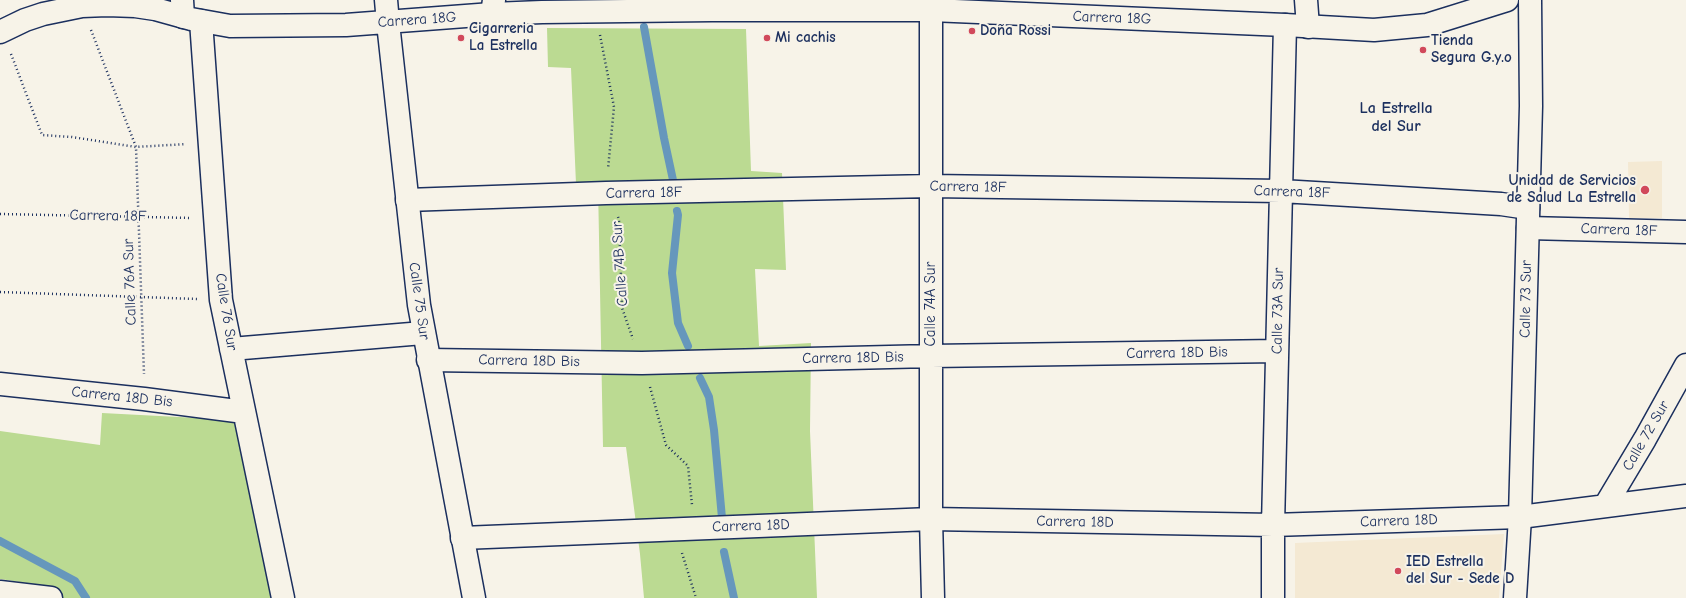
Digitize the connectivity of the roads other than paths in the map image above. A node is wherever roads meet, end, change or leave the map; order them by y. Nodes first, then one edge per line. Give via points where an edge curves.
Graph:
1 (386, 0) edge
2 (1306, 0) edge
3 (1507, 0) edge
4 (1530, 0) edge
5 (712, 5) edge
6 (493, 7) edge
7 (931, 10) junction
8 (189, 13) edge
9 (388, 23) junction
10 (1285, 25) junction
11 (1308, 27) junction
12 (1, 31) edge
13 (931, 186) junction
14 (1281, 191) junction
15 (407, 200) junction
16 (1528, 218) junction
17 (1686, 232) edge
18 (423, 334) junction
19 (231, 349) junction
20 (1277, 352) junction
21 (931, 356) junction
22 (428, 360) junction
23 (1686, 365) edge
24 (0, 384) edge
25 (244, 412) junction
26 (1686, 496) edge
27 (1605, 506) junction
28 (1520, 517) junction
29 (931, 519) junction
30 (1273, 525) junction
31 (462, 538) junction
32 (1, 592) edge
33 (51, 598) edge
34 (284, 598) edge
35 (474, 598) edge
36 (933, 598) edge
37 (1273, 598) edge
38 (1515, 598) edge

1 - 9 street, Calle 75 Sur
2 - 11 street
3 - 11 street, Carrera 18G via 1427,25 1374,30
4 - 16 street, Calle 73 Sur
5 - 6 street, Carrera 18G via 596,11
5 - 7 street, Carrera 18G
6 - 9 street, Carrera 18G
7 - 10 street, Carrera 18G
7 - 13 street, Calle 74A Sur
8 - 9 street, Carrera 18G via 237,26
8 - 12 street, Carrera 18G via 135,6 82,6 43,14
8 - 19 street, Calle 76 Sur via 210,143 221,300
9 - 15 street, Calle 75 Sur
10 - 11 street, Carrera 18G
10 - 14 street, Calle 73A Sur
13 - 14 street, Carrera 18F
13 - 15 street, Carrera 18F
13 - 21 street, Calle 74A Sur
14 - 16 street, Carrera 18F via 1501,204
14 - 20 street, Calle 73A Sur
15 - 18 street, Calle 75 Sur
16 - 17 street, Carrera 18F
16 - 28 street, Calle 73 Sur
18 - 19 street
18 - 22 street, Calle 75 Sur
19 - 25 street, Calle 76 Sur
20 - 21 street, Carrera 18D Bis
20 - 30 street, Calle 73A Sur
21 - 22 street, Carrera 18D Bis via 642,363
21 - 29 street, Calle 74A Sur
22 - 31 street, Calle 75 Sur
23 - 27 street, Calle 72 Sur
24 - 25 street, Carrera 18D Bis
25 - 34 street, Calle 76 Sur
26 - 27 street, Carrera 18D
27 - 28 street, Carrera 18D
28 - 30 street, Carrera 18D
28 - 38 street, Calle 73 Sur
29 - 30 street, Carrera 18D
29 - 31 street, Carrera 18D
29 - 36 street, Calle 74A Sur
30 - 37 street, Calle 73A Sur
31 - 35 street, Calle 75 Sur
32 - 33 street

